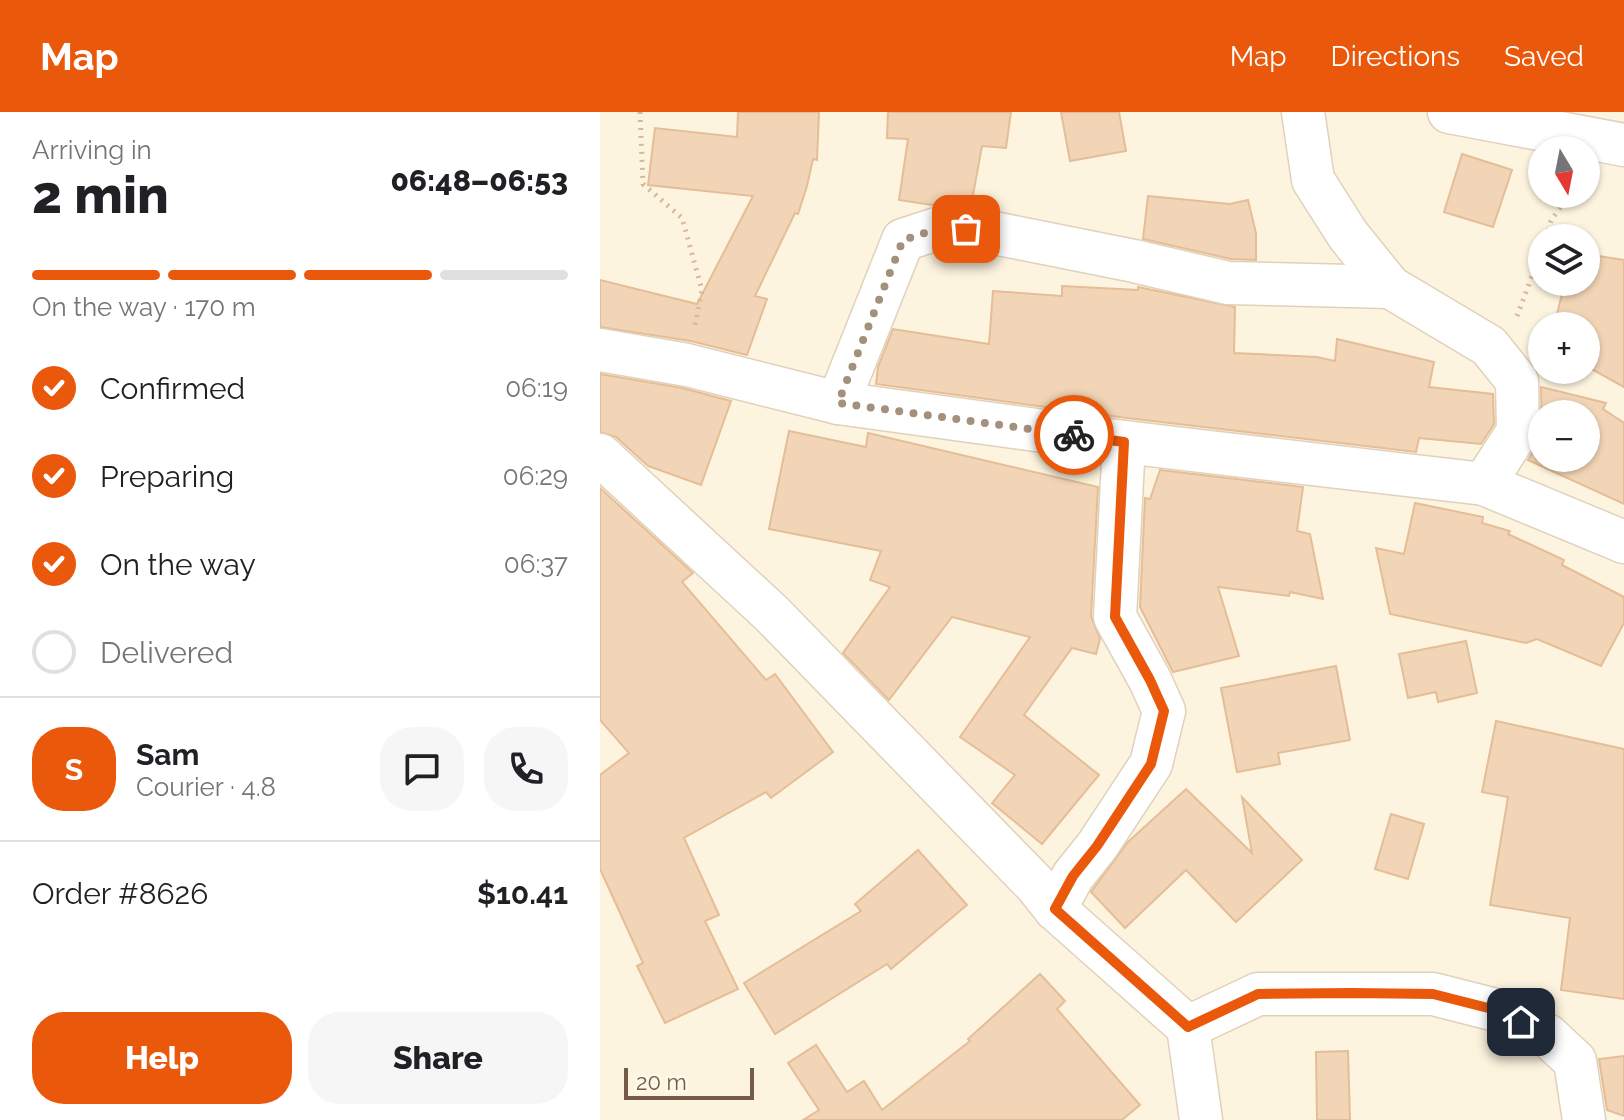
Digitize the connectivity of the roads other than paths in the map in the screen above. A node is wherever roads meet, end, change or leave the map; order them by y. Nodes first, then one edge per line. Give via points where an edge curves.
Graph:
1 (1303, 112) edge
2 (1449, 112) edge
3 (1624, 145) edge
4 (1390, 287) junction
5 (600, 350) edge
6 (838, 403) junction
7 (1124, 442) junction
8 (600, 455) edge
9 (1484, 484) junction
10 (1624, 542) edge
11 (1055, 909) junction
12 (1188, 1027) junction
13 (1201, 1120) edge
14 (1584, 1120) edge

1 - 4 street via 1313,180
2 - 3 street
4 - 6 street via 1228,283 943,227 903,240
4 - 9 street via 1489,346 1517,381 1518,431
5 - 6 street via 687,365
6 - 7 street
7 - 9 street
7 - 11 street via 1115,617 1164,711 1151,764
8 - 11 street via 771,613
9 - 10 street
11 - 12 street
12 - 13 street
12 - 14 street via 1258,994 1433,994 1496,1010 1547,1035 1575,1061

